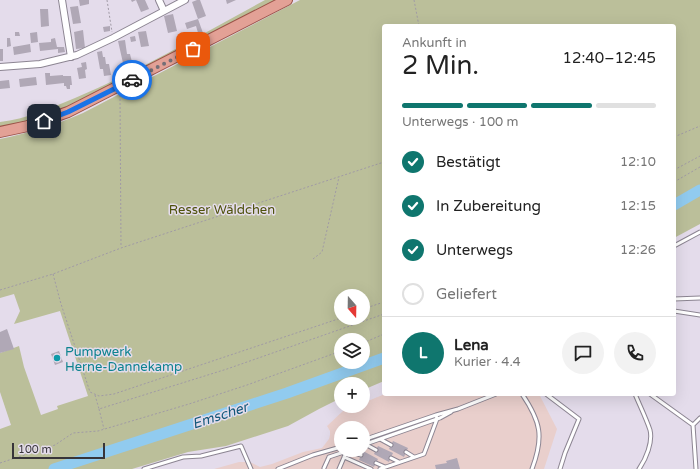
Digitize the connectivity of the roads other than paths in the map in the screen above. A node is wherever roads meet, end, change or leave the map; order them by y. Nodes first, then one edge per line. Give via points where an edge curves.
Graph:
1 (62, 0) edge
2 (159, 0) edge
3 (185, 0) edge
4 (287, 0) edge
5 (164, 11) junction
6 (71, 57) junction
7 (0, 67) edge
8 (0, 132) edge
9 (700, 232) edge
10 (676, 245) edge
11 (700, 298) edge
12 (676, 300) edge
13 (676, 311) edge
14 (700, 315) edge
15 (490, 396) edge
16 (523, 396) edge
17 (549, 396) edge
18 (636, 396) edge
19 (653, 396) edge
20 (458, 409) junction
21 (436, 415) junction
22 (700, 418) edge
23 (437, 419) junction
24 (694, 425) junction
25 (370, 438) edge
26 (380, 439) junction
27 (370, 443) edge
28 (391, 445) dead end
29 (370, 448) edge
30 (334, 449) edge
31 (376, 450) dead end
32 (328, 451) junction
33 (406, 452) dead end
34 (334, 456) edge
35 (344, 457) joint
36 (414, 457) junction
37 (329, 458) junction
38 (391, 458) dead end
39 (400, 462) junction
40 (376, 463) dead end
41 (385, 467) junction
42 (696, 467) edge
43 (324, 468) dead end
44 (144, 469) edge
45 (251, 469) edge
46 (278, 469) edge
47 (339, 469) edge
48 (371, 469) edge
49 (380, 469) edge
50 (532, 469) edge
51 (560, 469) edge
52 (639, 469) edge
53 (692, 469) edge

1 - 6 street
2 - 5 street
3 - 5 street
4 - 8 main road via 57,117
5 - 6 street via 84,53
6 - 7 street via 40,64
9 - 10 lane
11 - 12 lane
13 - 14 lane
15 - 20 lane
16 - 50 lane via 534,413 540,437
17 - 51 lane via 579,419
18 - 52 lane via 650,431 645,462
19 - 24 lane
20 - 21 lane
20 - 23 lane
21 - 23 lane
21 - 25 lane
22 - 24 lane
23 - 26 lane
23 - 36 lane via 424,454
24 - 42 lane
26 - 27 lane
26 - 28 lane
29 - 31 lane
30 - 32 lane
32 - 37 lane
32 - 46 lane
33 - 36 lane
34 - 37 lane
35 - 47 lane
35 - 48 lane
36 - 39 lane
37 - 43 lane
38 - 39 lane
39 - 41 lane
40 - 41 lane
41 - 49 lane
42 - 53 lane
44 - 45 lane via 183,457 201,456 241,446

